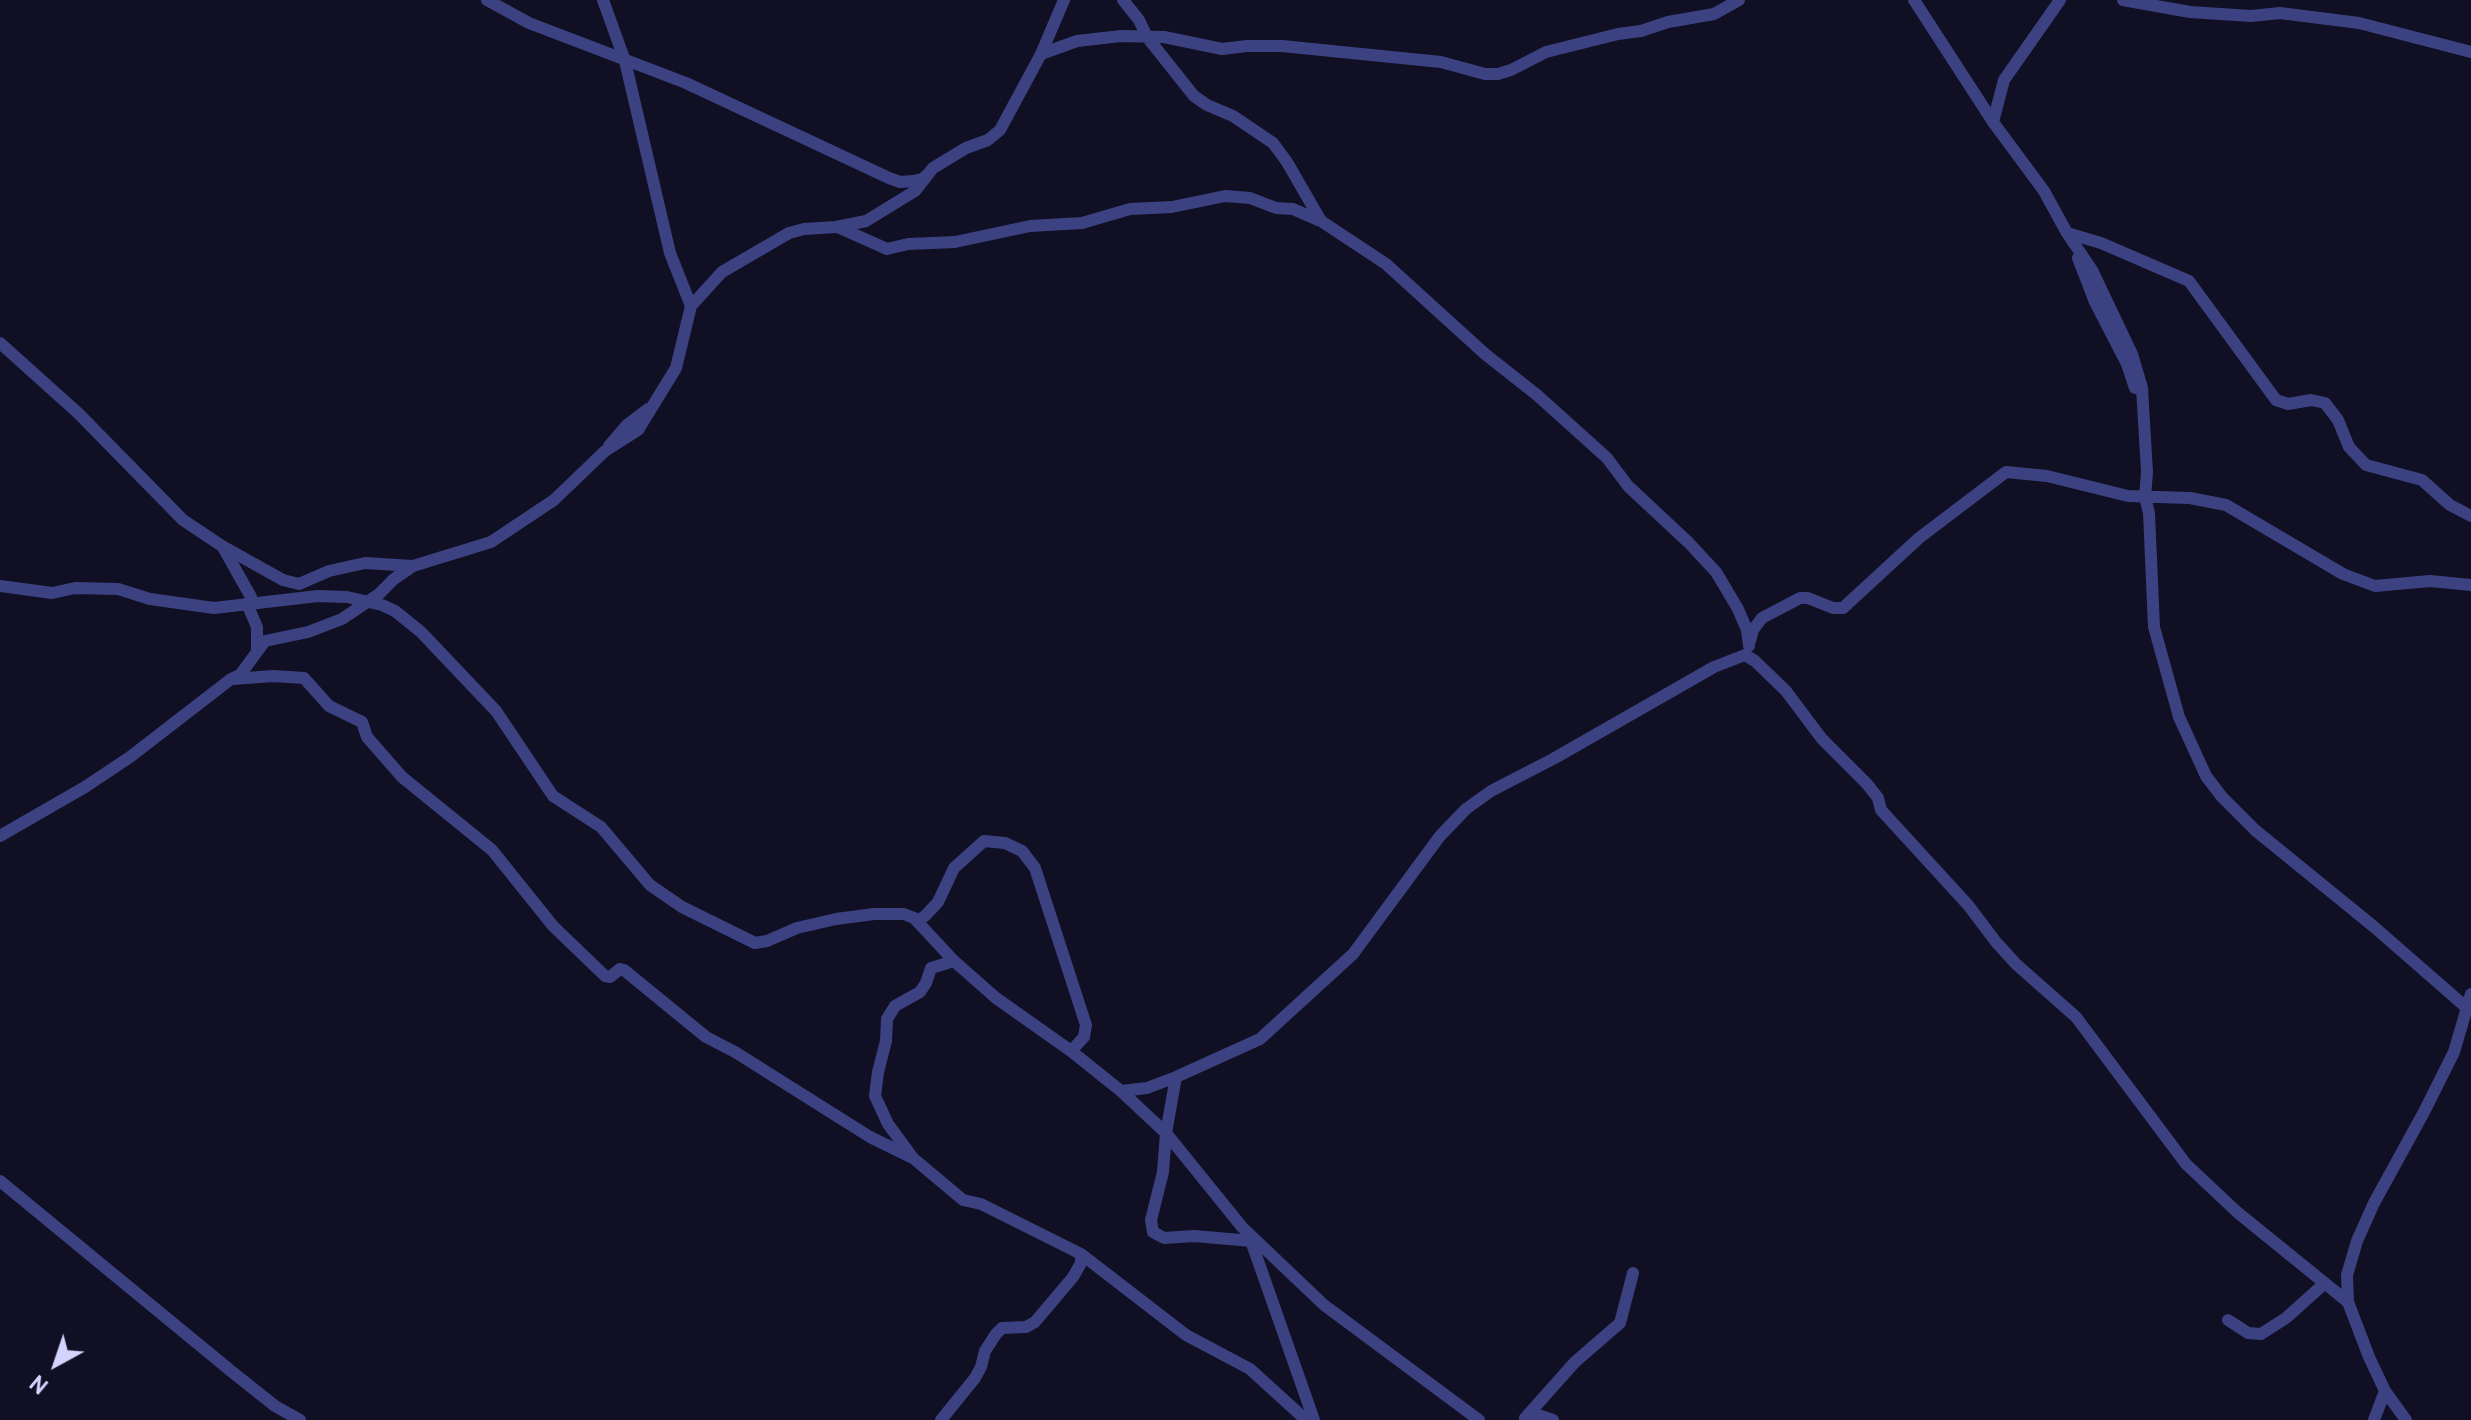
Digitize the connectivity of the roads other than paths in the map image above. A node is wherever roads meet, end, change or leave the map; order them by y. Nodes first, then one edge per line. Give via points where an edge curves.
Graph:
1 (487, 0) edge
2 (603, 0) edge
3 (1050, 0) edge
4 (1062, 0) edge
5 (1123, 0) edge
6 (1739, 0) edge
7 (1914, 0) edge
8 (2060, 0) edge
9 (2123, 0) edge
10 (1147, 37) junction
11 (2471, 52) edge
12 (1041, 54) junction
13 (625, 61) junction
14 (1993, 122) junction
15 (933, 168) junction
16 (900, 182) junction
17 (915, 191) junction
18 (1321, 221) junction
19 (836, 227) junction
20 (2067, 233) junction
21 (691, 306) junction
22 (0, 343) edge
23 (2145, 497) junction
24 (2471, 516) edge
25 (222, 546) junction
26 (413, 566) junction
27 (2471, 585) edge
28 (0, 586) edge
29 (365, 601) junction
30 (248, 606) junction
31 (257, 649) junction
32 (1747, 651) junction
33 (231, 679) junction
34 (0, 836) edge
35 (918, 921) junction
36 (954, 961) junction
37 (2471, 994) edge
38 (2467, 1008) junction
39 (1071, 1051) junction
40 (1176, 1077) junction
41 (1121, 1091) junction
42 (1166, 1133) junction
43 (913, 1158) junction
44 (0, 1181) edge
45 (1242, 1227) junction
46 (1252, 1241) junction
47 (1081, 1254) junction
48 (1633, 1273) dead end
49 (2325, 1283) junction
50 (2348, 1302) junction
51 (2228, 1320) dead end
52 (2385, 1391) junction
53 (1524, 1418) edge
54 (300, 1420) edge
55 (941, 1420) edge
56 (1306, 1420) edge
57 (1314, 1420) edge
58 (1479, 1420) edge
59 (1553, 1420) edge
60 (2374, 1420) edge
61 (2406, 1420) edge

1 - 13 street via 529,23
2 - 13 street
3 - 4 street
4 - 12 street
5 - 10 street
6 - 10 street via 1714,14 1546,52 1498,74 1417,59 1282,46 1222,49
7 - 14 street
8 - 14 street via 2004,80
9 - 11 street via 2190,12 2280,13 2359,23
10 - 12 street via 1077,41
10 - 18 street via 1194,96 1273,143
12 - 15 street via 1000,130
13 - 16 street via 686,83
13 - 21 street via 670,253
14 - 20 street via 2044,191
15 - 16 street via 922,179
15 - 17 street
16 - 17 street
17 - 19 street via 866,221
18 - 19 street via 1293,209 1225,196 1130,209 1082,223 887,249
18 - 32 street via 1386,264 1607,458 1628,486 1716,572 1747,630
19 - 21 street via 804,229 765,246 722,272
20 - 23 street via 2092,270 2132,354 2142,388
20 - 24 street via 2189,281 2276,400 2325,403 2353,453 2366,465 2422,480
21 - 26 street via 676,368 638,430 510,531 479,547
22 - 25 street via 183,520
23 - 27 street via 2226,505 2343,574 2375,586 2430,581
23 - 32 street via 2006,472 1919,538 1843,608 1800,598 1762,618
23 - 38 street via 2154,627 2179,717 2206,776 2255,830
25 - 26 street via 295,585 365,563
25 - 30 street via 251,597
26 - 29 street
28 - 30 street via 52,593 107,588 214,608
29 - 30 street via 318,596
29 - 31 street via 342,619 273,638
29 - 35 street via 395,611 421,632 496,711 553,796 601,827 640,876 682,907 755,943 797,928 874,914 904,914
30 - 31 street via 257,627
31 - 33 street via 240,675
32 - 40 street via 1466,809 1353,954 1325,982 1260,1039
32 - 49 street via 1867,784 1881,810 1996,942 2076,1017 2186,1164
33 - 34 street via 130,757
33 - 43 street via 304,678 329,706 362,722 367,737 402,777 492,850 548,920 605,976 624,970 706,1037
35 - 36 street
35 - 39 street via 938,902 954,868 984,841 1022,851 1035,868 1086,1025 1084,1037
36 - 39 street
36 - 43 street via 931,968 920,992 895,1006 887,1019 875,1096
37 - 38 street
38 - 50 street via 2454,1052 2357,1241 2347,1275
39 - 41 street
40 - 41 street
40 - 42 street
41 - 42 street
42 - 45 street
42 - 46 street via 1153,1232 1164,1238
43 - 47 street via 963,1200
44 - 54 street via 231,1371
45 - 46 street
45 - 58 street via 1324,1305
46 - 57 street
47 - 55 street via 1073,1277 1035,1322 996,1334 975,1378
47 - 56 street via 1186,1335 1250,1369
48 - 53 street via 1620,1323
49 - 50 street
49 - 51 street via 2261,1334 2248,1333
50 - 52 street
52 - 60 street
52 - 61 street
53 - 59 street

